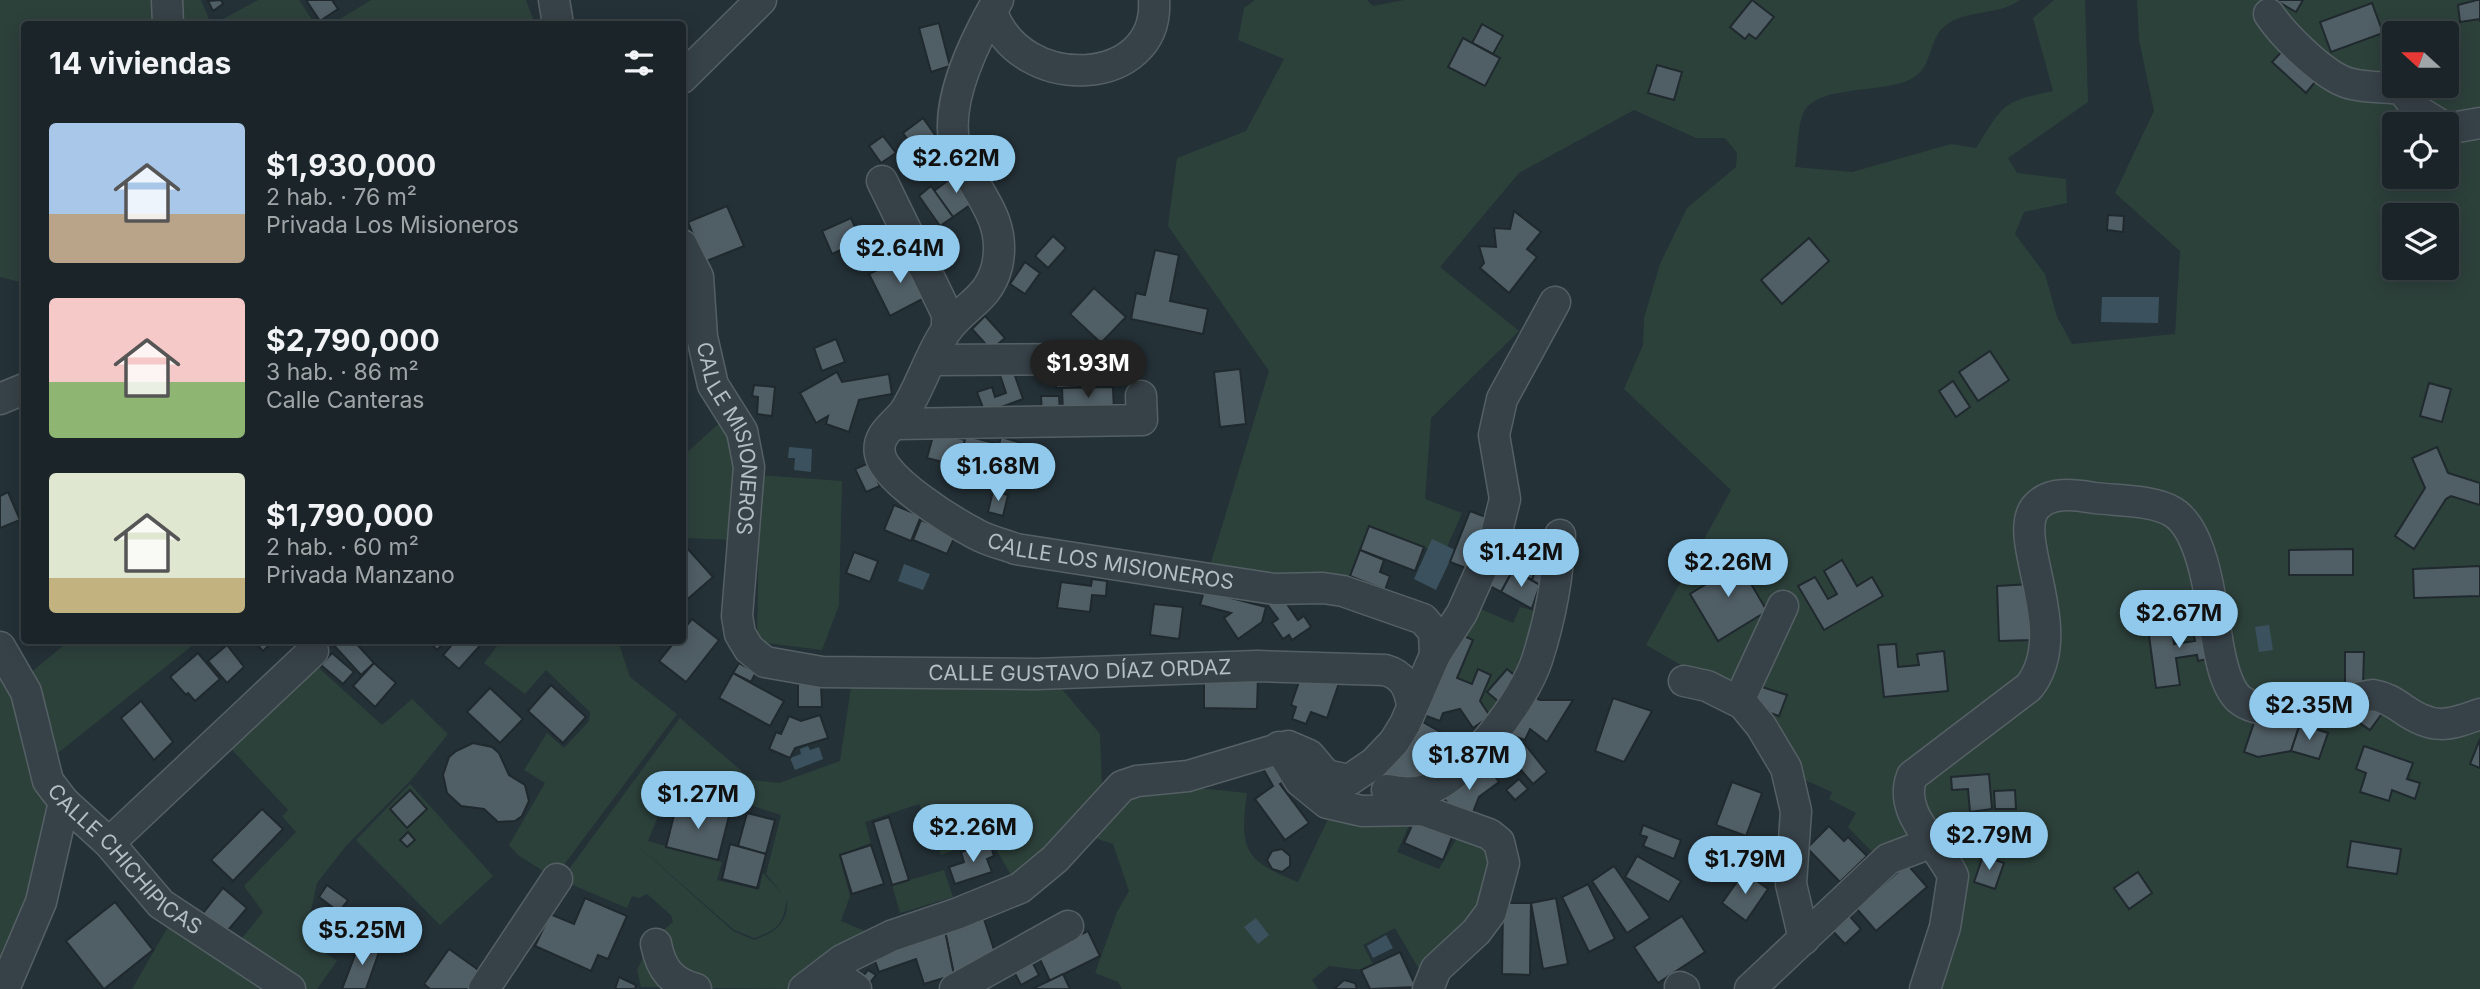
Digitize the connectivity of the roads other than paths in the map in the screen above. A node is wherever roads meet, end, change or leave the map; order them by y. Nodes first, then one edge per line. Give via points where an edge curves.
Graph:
1 (167, 0) edge
2 (554, 0) edge
3 (761, 0) edge
4 (1154, 0) edge
5 (995, 6) edge
6 (2269, 14) dead end
7 (168, 21) edge
8 (558, 21) edge
9 (686, 74) edge
10 (2420, 112) edge
11 (2480, 123) edge
12 (2459, 127) edge
13 (882, 181) dead end
14 (686, 253) edge
15 (1555, 302) dead end
16 (947, 329) junction
17 (1111, 359) dead end
18 (933, 360) junction
19 (21, 390) edge
20 (1141, 396) dead end
21 (0, 399) edge
22 (896, 424) junction
23 (1560, 535) dead end
24 (1783, 606) dead end
25 (740, 634) joint
26 (0, 647) edge
27 (313, 651) dead end
28 (1436, 655) junction
29 (1684, 681) dead end
30 (1739, 701) junction
31 (1412, 705) junction
32 (2480, 714) edge
33 (1279, 747) junction
34 (1349, 780) junction
35 (64, 802) junction
36 (1933, 842) junction
37 (109, 843) junction
38 (557, 879) dead end
39 (1068, 926) dead end
40 (1804, 939) junction
41 (656, 944) dead end
42 (829, 970) junction
43 (4, 989) edge
44 (290, 989) edge
45 (484, 989) edge
46 (696, 989) edge
47 (804, 989) edge
48 (856, 989) edge
49 (955, 989) edge
50 (1428, 989) edge
51 (1751, 989) edge
52 (1925, 989) edge

1 - 7 street
2 - 8 street
3 - 9 street
4 - 5 street via 1152,25 1143,41 1103,70 1088,71 1059,69 1031,58 998,29
5 - 16 street, CALLE LOS MISIONEROS via 965,70 952,121 960,159 993,213 999,254 994,278 981,300
6 - 10 street via 2325,71 2350,84 2402,89
11 - 12 street
13 - 16 street via 942,302
14 - 25 street, CALLE MISIONEROS via 698,277 702,337 713,385 742,432 750,467 737,616
15 - 28 street via 1502,400 1494,435 1505,499 1503,516 1462,613
16 - 18 street, CALLE LOS MISIONEROS
17 - 18 street
18 - 22 street, CALLE LOS MISIONEROS
19 - 21 street
20 - 22 street via 1142,420
22 - 28 street, CALLE LOS MISIONEROS via 885,433 880,446 887,470 978,535 1016,549 1066,558 1274,589 1342,591 1423,619 1434,632
23 - 34 street via 1558,570 1536,662 1511,709 1487,737 1464,763 1428,789 1405,793
24 - 30 street
25 - 31 street, CALLE GUSTAVO DÍAZ ORDAZ via 765,662 822,672 1037,674 1256,666 1385,670 1406,684
26 - 35 street, CALLE CHICHIPICAS via 26,692 48,781
27 - 37 street
28 - 31 street
29 - 30 street
30 - 40 street via 1761,726 1786,768 1796,811 1791,884
31 - 34 street via 1394,742
32 - 36 street via 2451,725 2430,724 2374,695 2286,710 2252,706 2237,698 2223,670 2200,552 2184,520 2163,508 2074,495 2052,497 2041,501 2031,519 2047,637 2041,668 2029,687 1912,776 1908,798 1913,814
33 - 34 street via 1296,748 1326,775
33 - 42 street via 1188,776 1122,786 1055,859 1020,888 891,936
33 - 50 street via 1300,782 1327,803 1362,811 1403,807 1443,815 1499,842 1504,856 1491,912 1436,969
35 - 37 street, CALLE CHICHIPICAS
35 - 43 street via 41,902
36 - 40 street via 1888,859
36 - 52 street via 1953,876 1945,927
37 - 44 street, CALLE CHICHIPICAS via 161,904
38 - 45 street
39 - 49 street
40 - 51 street
41 - 46 street via 660,963 670,977
42 - 47 street
42 - 48 street

